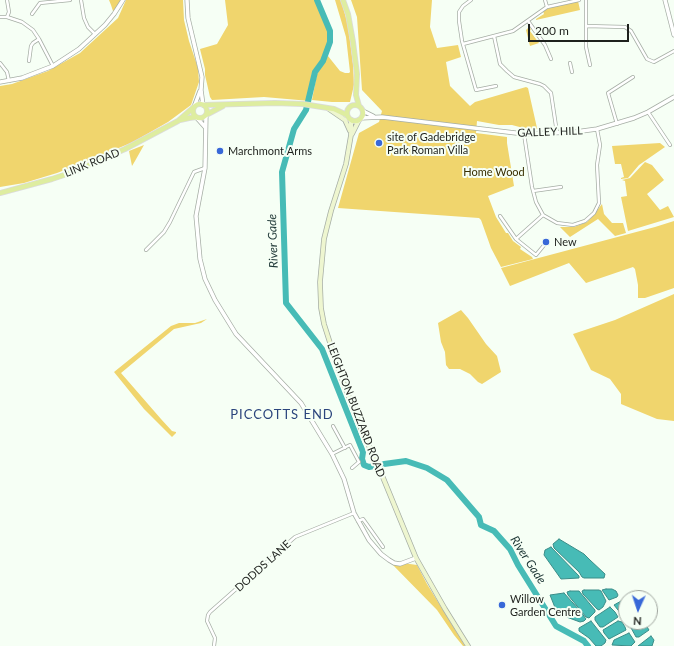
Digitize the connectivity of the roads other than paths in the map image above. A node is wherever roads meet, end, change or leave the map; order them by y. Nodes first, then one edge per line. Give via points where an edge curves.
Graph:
1 (7, 0) edge
2 (70, 0) edge
3 (81, 0) edge
4 (122, 0) edge
5 (187, 0) edge
6 (343, 0) edge
7 (471, 0) edge
8 (545, 0) edge
9 (579, 0) edge
10 (586, 0) edge
11 (666, 0) edge
12 (547, 7) junction
13 (32, 14) dead end
14 (0, 17) edge
15 (7, 18) junction
16 (528, 21) junction
17 (586, 26) junction
18 (96, 35) junction
19 (674, 35) edge
20 (494, 36) junction
21 (39, 38) junction
22 (463, 44) junction
23 (674, 51) edge
24 (551, 59) dead end
25 (29, 61) dead end
26 (0, 63) edge
27 (570, 63) dead end
28 (590, 65) dead end
29 (53, 66) junction
30 (572, 72) dead end
31 (632, 77) dead end
32 (9, 81) junction
33 (0, 82) edge
34 (496, 86) dead end
35 (201, 90) junction
36 (356, 94) junction
37 (674, 97) edge
38 (203, 105) junction
39 (225, 105) junction
40 (351, 106) junction
41 (359, 106) junction
42 (194, 107) junction
43 (326, 107) junction
44 (334, 109) junction
45 (363, 111) junction
46 (648, 112) junction
47 (206, 115) junction
48 (347, 115) junction
49 (373, 116) junction
50 (196, 118) junction
51 (360, 119) junction
52 (351, 120) junction
53 (178, 121) junction
54 (618, 124) junction
55 (206, 128) junction
56 (597, 130) junction
57 (557, 133) junction
58 (524, 134) junction
59 (351, 135) junction
60 (670, 145) dead end
61 (205, 168) junction
62 (561, 187) dead end
63 (533, 191) junction
64 (0, 193) edge
65 (543, 214) junction
66 (500, 216) dead end
67 (516, 240) junction
68 (545, 244) dead end
69 (146, 250) dead end
70 (333, 426) dead end
71 (344, 448) junction
72 (332, 454) junction
73 (352, 468) dead end
74 (354, 513) junction
75 (358, 522) junction
76 (383, 548) dead end
77 (416, 558) junction
78 (214, 646) edge
79 (468, 646) edge

1 - 15 street
2 - 13 street via 40,3
3 - 18 street via 84,18
4 - 18 street
5 - 35 street via 188,18 202,77
6 - 36 main road via 353,42 357,74
7 - 22 street via 460,12
8 - 12 street
9 - 12 street
10 - 17 street
11 - 19 street
12 - 16 street
14 - 15 street
15 - 21 street via 22,22
16 - 20 street via 513,30
16 - 24 street via 541,38
17 - 23 street via 625,27 647,59 654,62
17 - 28 street via 586,47
18 - 29 street
20 - 22 street
20 - 57 street via 500,64 507,71 514,77 544,86 551,93
21 - 25 street via 31,46
21 - 29 street
22 - 34 street via 476,90
26 - 32 street via 7,72
27 - 30 street
29 - 32 street
31 - 54 street via 608,94
32 - 33 street
35 - 38 street
35 - 42 street
36 - 40 main road
36 - 41 main road
37 - 46 street, GALLEY HILL
38 - 39 main road, LINK ROAD
38 - 42 main road, LINK ROAD via 197,104
38 - 47 main road via 207,110
39 - 43 main road, LINK ROAD via 275,103
39 - 47 main road, LINK ROAD
40 - 41 main road
40 - 44 main road, LINK ROAD
40 - 48 main road
41 - 45 main road
42 - 50 main road via 193,113
42 - 53 main road, LINK ROAD
43 - 44 main road, LINK ROAD
43 - 59 main road via 345,120
44 - 48 main road, LINK ROAD
45 - 49 street, GALLEY HILL
45 - 51 main road
46 - 54 street, GALLEY HILL
46 - 60 street
47 - 50 main road, LINK ROAD
47 - 55 street
48 - 52 main road
49 - 51 street, GALLEY HILL
49 - 58 street, GALLEY HILL
50 - 53 main road, LINK ROAD
50 - 55 street
51 - 52 main road
51 - 59 main road, LEIGHTON BUZZARD ROAD
52 - 59 main road, LEIGHTON BUZZARD ROAD
53 - 64 main road, LINK ROAD via 139,143 76,171
54 - 56 street, GALLEY HILL
55 - 61 street
56 - 57 street, GALLEY HILL
56 - 65 street via 600,145 597,165 599,203 594,212 585,221 573,225 557,223
57 - 58 street, GALLEY HILL
58 - 63 street
59 - 77 main road, LEIGHTON BUZZARD ROAD via 346,164 330,211 324,239 320,282 321,308 331,348 362,431
61 - 69 street via 194,172 164,232
61 - 72 street via 196,216 205,279 236,334 301,403
62 - 63 street
63 - 65 street
65 - 67 street
66 - 67 street
67 - 68 street via 536,255
70 - 71 street
71 - 72 street
71 - 73 street via 350,445 359,462
72 - 74 street via 344,479
74 - 75 street
74 - 78 street, DODDS LANE via 295,537 210,612 207,621 215,638
75 - 76 street via 363,520
75 - 77 street via 369,540 389,560 400,564
77 - 79 main road, LEIGHTON BUZZARD ROAD

